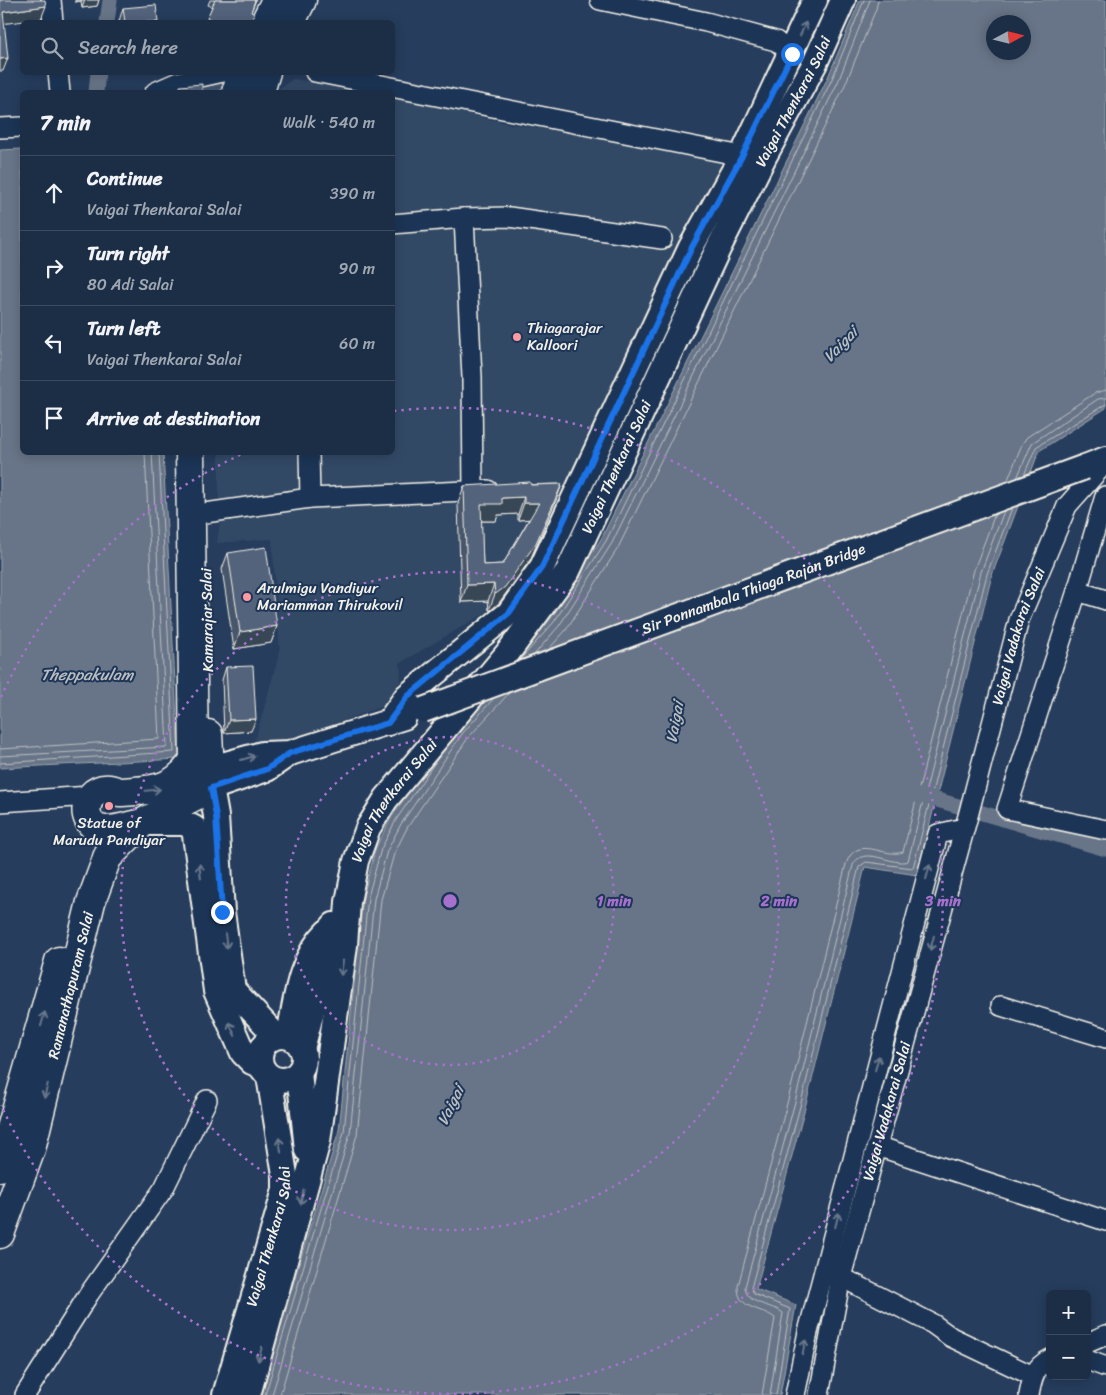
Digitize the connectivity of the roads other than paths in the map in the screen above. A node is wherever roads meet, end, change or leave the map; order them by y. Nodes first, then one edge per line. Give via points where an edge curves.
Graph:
1 (51, 0) edge
2 (276, 0) edge
3 (302, 0) edge
4 (600, 0) edge
5 (815, 0) edge
6 (843, 0) edge
7 (53, 20) edge
8 (266, 20) edge
9 (292, 20) edge
10 (792, 54) junction
11 (58, 75) edge
12 (209, 75) edge
13 (242, 75) edge
14 (265, 75) edge
15 (331, 75) edge
16 (60, 90) edge
17 (160, 90) edge
18 (237, 90) edge
19 (261, 90) edge
20 (20, 126) edge
21 (0, 128) edge
22 (742, 156) junction
23 (464, 218) junction
24 (395, 224) edge
25 (662, 239) dead end
26 (190, 455) edge
27 (205, 455) edge
28 (309, 455) edge
29 (1099, 462) edge
30 (509, 489) edge
31 (472, 491) junction
32 (1105, 496) dead end
33 (310, 498) junction
34 (198, 513) junction
35 (1077, 591) junction
36 (1106, 600) edge
37 (388, 723) junction
38 (201, 777) junction
39 (90, 796) junction
40 (0, 802) edge
41 (968, 814) junction
42 (119, 826) junction
43 (1106, 830) edge
44 (348, 902) junction
45 (1001, 1006) dead end
46 (1106, 1038) edge
47 (289, 1040) junction
48 (265, 1071) junction
49 (299, 1072) junction
50 (207, 1100) dead end
51 (877, 1146) junction
52 (0, 1166) edge
53 (309, 1170) junction
54 (1106, 1221) edge
55 (0, 1234) edge
56 (841, 1277) junction
57 (1106, 1335) edge
58 (1091, 1341) edge
59 (1046, 1361) edge
60 (1091, 1361) edge
61 (1106, 1367) edge
62 (1033, 1376) junction
63 (25, 1395) edge
64 (225, 1395) edge
65 (248, 1395) edge
66 (795, 1395) edge
67 (819, 1395) edge
68 (1029, 1395) edge

1 - 7 street
2 - 8 highway
3 - 9 highway
4 - 10 street via 724,26 776,41
10 -> 5 main road, Vaigai Thenkarai Salai
6 - 44 main road, Vaigai Thenkarai Salai via 815,63 718,249 568,571 507,654 386,799 368,828 356,861
10 - 22 main road, Vaigai Thenkarai Salai
11 - 16 street
12 - 17 street
13 - 18 highway
14 - 19 highway
15 - 22 street
20 - 21 street
22 - 37 main road, Vaigai Thenkarai Salai via 692,247 542,567 509,613 408,696
23 - 24 street
23 - 25 street via 509,217
23 - 31 street via 472,377
26 - 34 highway, Kamarajar Salai
27 - 34 highway, Kamarajar Salai
28 - 33 street
29 - 37 main road, Sir Ponnambala Thiaga Rajan Bridge, bridge
29 - 41 street, Vaigai Vadakarai Salai via 1067,506 1019,620
30 - 31 street
31 - 33 street
32 - 35 street
33 - 34 street
34 - 38 highway, Kamarajar Salai via 194,760
35 - 36 street
35 - 43 street via 1007,808
37 - 38 main road, Sir Ponnambala Thiaga Rajan Bridge via 290,753 262,754
39 -> 38 highway via 100,789 119,792 161,789
38 - 42 highway
38 -> 47 main road via 216,816 222,912 233,990
39 - 40 street
39 - 42 highway via 87,814 93,824
41 -> 51 street, Vaigai Vadakarai Salai
66 -> 41 street via 824,1267 938,834
48 -> 42 main road via 243,1053 216,991 194,828 184,823
52 -> 42 highway, Ramanathapuram Salai
42 -> 55 highway, Ramanathapuram Salai via 91,902 31,1148
44 - 47 main road, Vaigai Thenkarai Salai via 318,942 303,969
44 -> 53 main road, Vaigai Thenkarai Salai via 318,1141
45 - 46 street
47 - 48 main road via 266,1042 262,1047 259,1060
47 - 49 main road via 304,1061
48 - 49 main road via 274,1079 288,1079
64 -> 48 main road, Vaigai Thenkarai Salai via 285,1190
49 - 53 main road, Vaigai Thenkarai Salai
50 - 63 street via 164,1188 89,1294
51 - 54 street
51 - 56 street, Vaigai Vadakarai Salai
53 -> 65 main road, Vaigai Thenkarai Salai
56 - 62 street via 933,1324 951,1337
56 - 67 street, Vaigai Vadakarai Salai
57 - 58 street
59 - 62 street via 1038,1366
60 - 61 street
62 - 68 street

